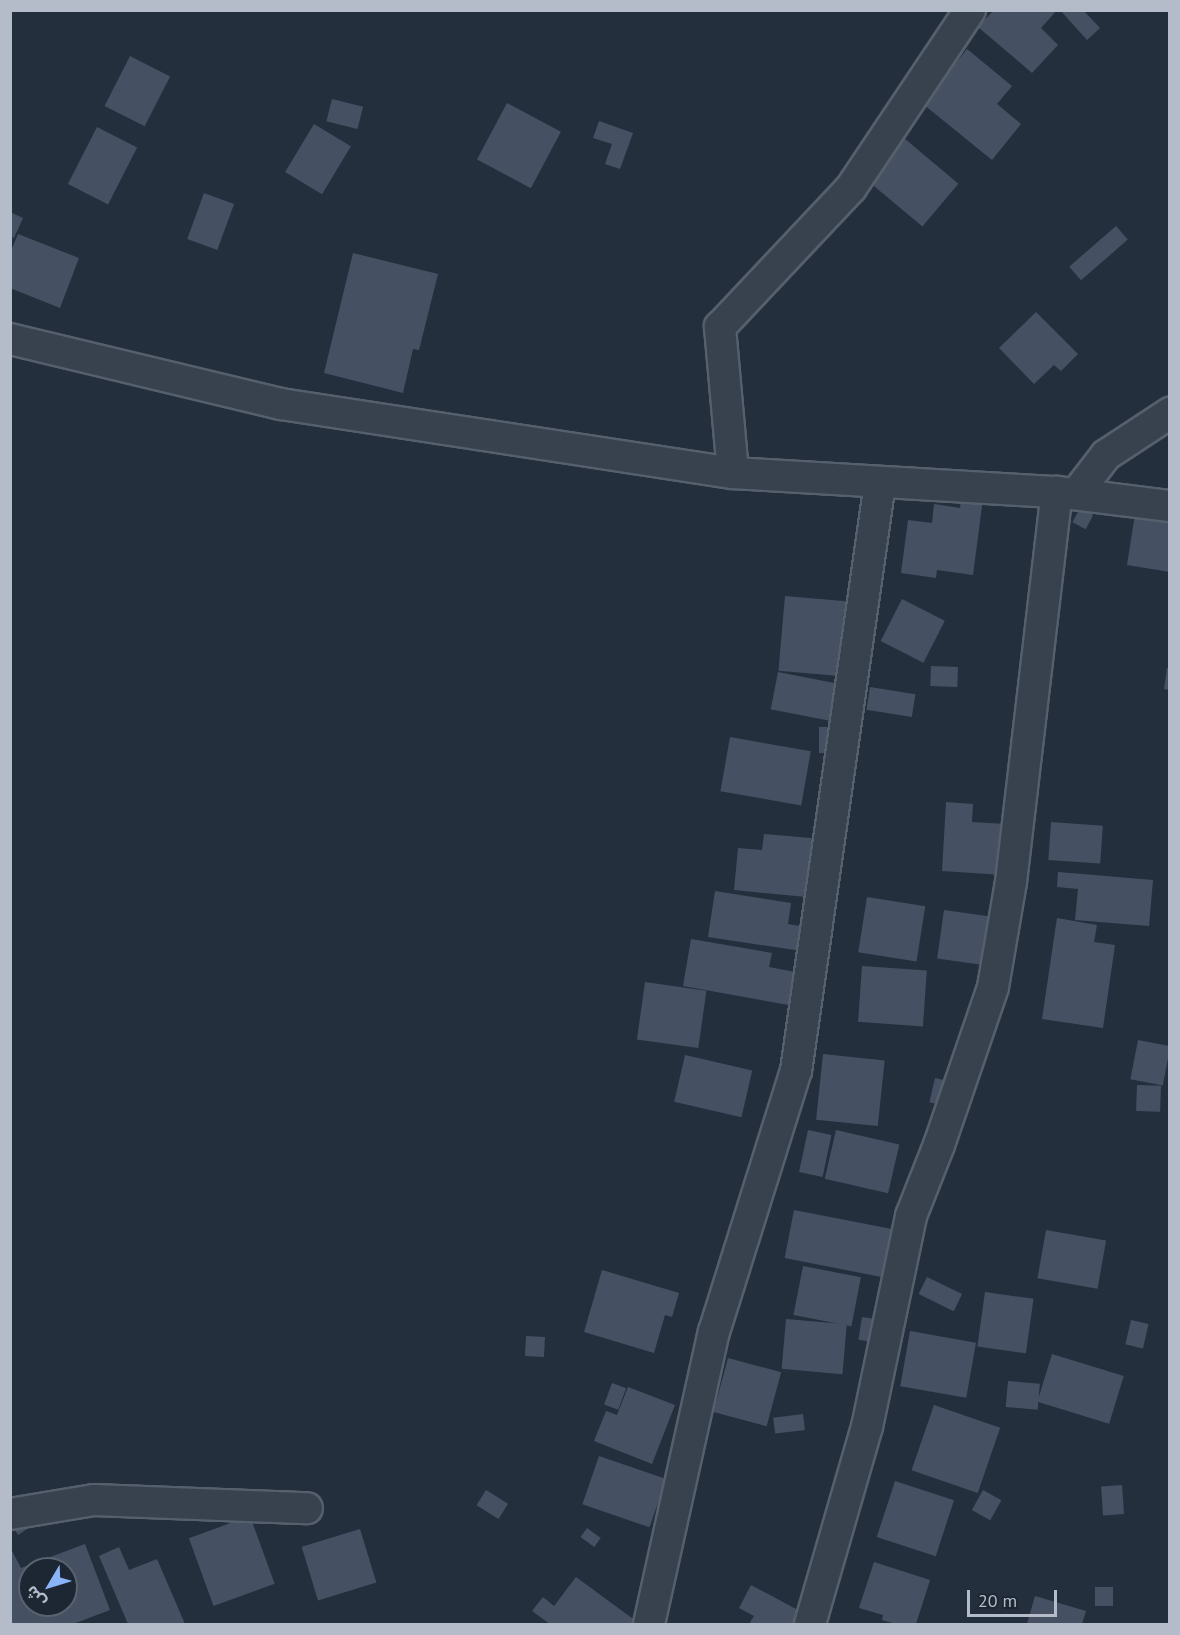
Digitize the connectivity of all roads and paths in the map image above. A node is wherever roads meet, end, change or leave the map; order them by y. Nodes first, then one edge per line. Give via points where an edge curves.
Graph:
1 (970, 10) edge
2 (10, 339) edge
3 (1170, 413) edge
4 (733, 473) junction
5 (880, 483) junction
6 (1066, 493) junction
7 (1170, 506) edge
8 (307, 1508) dead end
9 (10, 1514) edge
10 (649, 1624) edge
11 (810, 1624) edge

1 - 4 street via 851,188 720,327
2 - 4 street via 281,404
3 - 6 street via 1106,455
4 - 5 street
5 - 6 street
5 - 10 street via 796,1071 714,1332
6 - 7 street
6 - 11 street via 993,987 911,1216 867,1427
8 - 9 street via 94,1500

